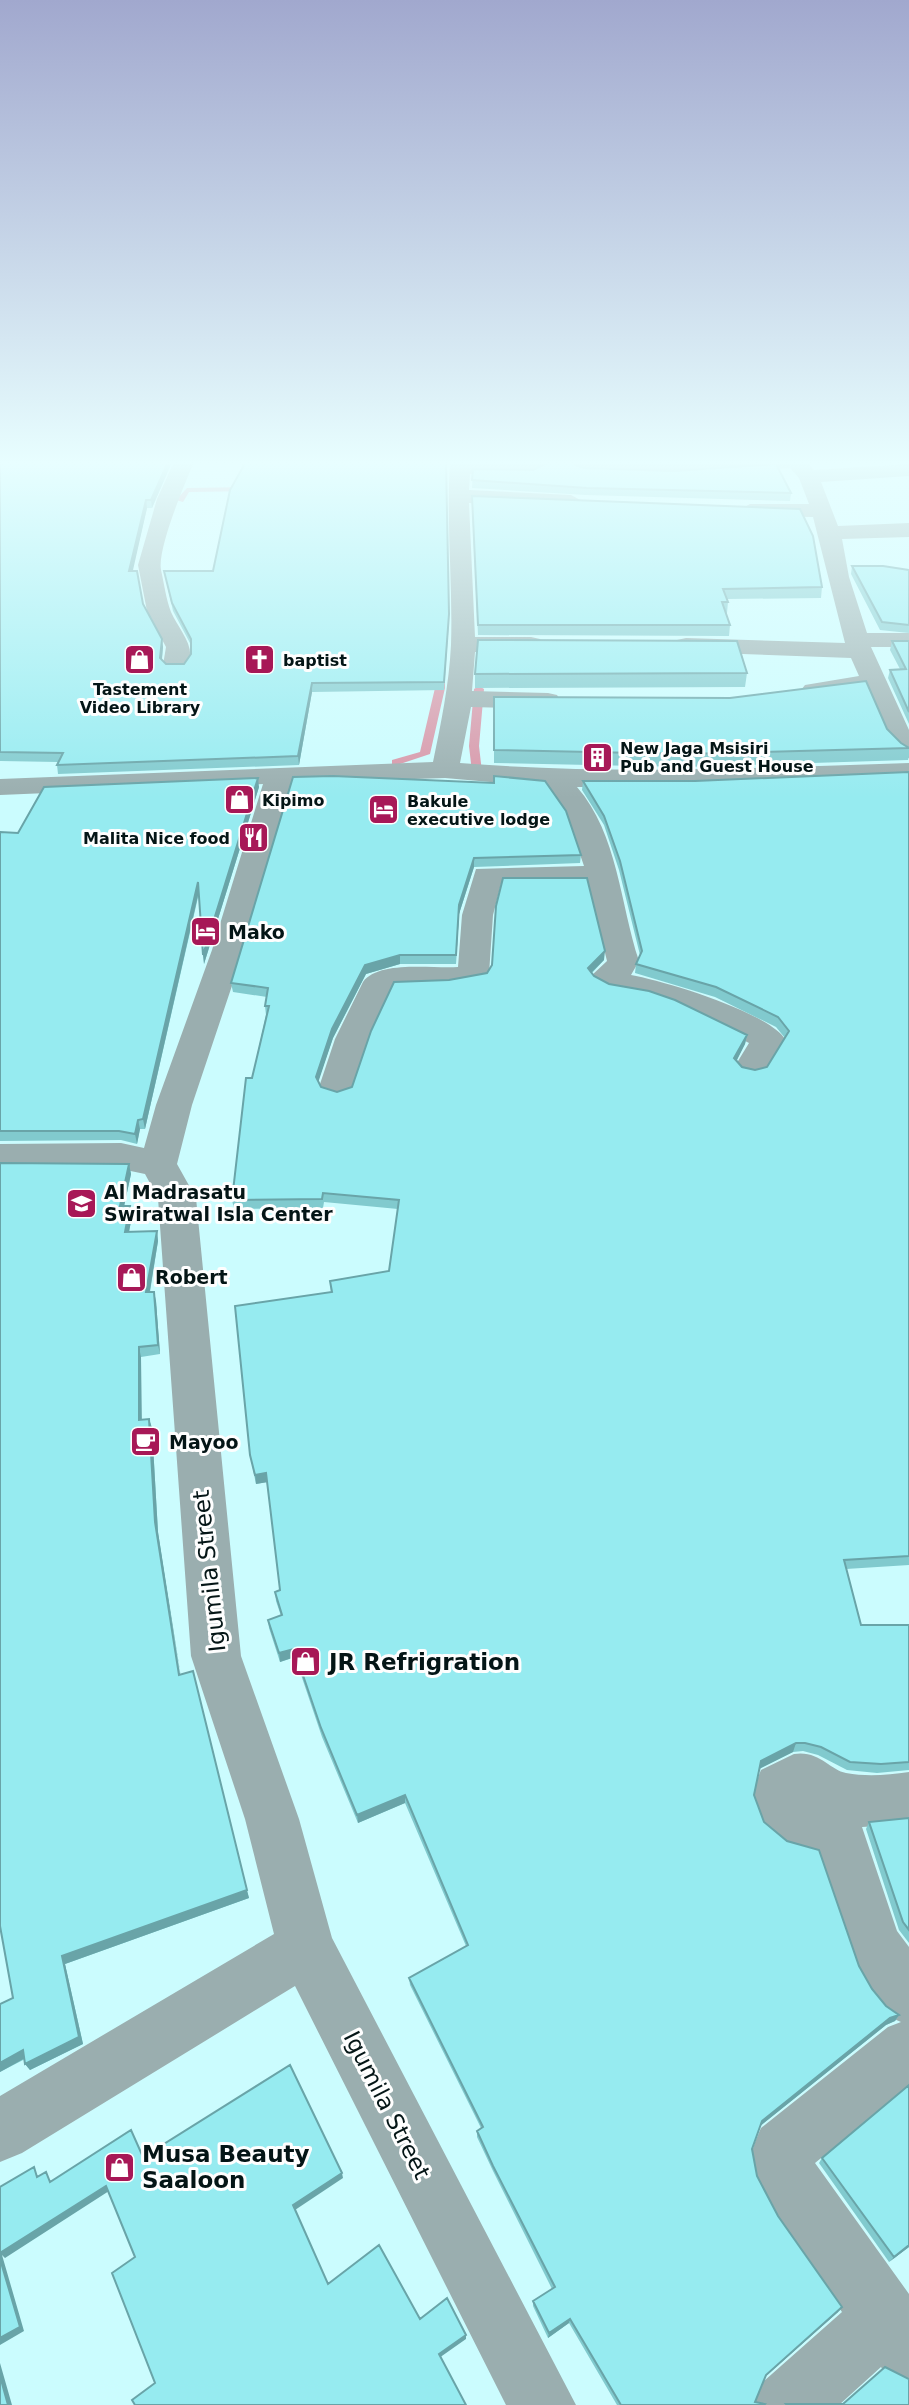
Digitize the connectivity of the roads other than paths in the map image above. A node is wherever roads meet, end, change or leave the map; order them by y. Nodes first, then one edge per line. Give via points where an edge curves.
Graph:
1 (151, 574) edge
2 (461, 574) edge
3 (837, 574) edge
4 (909, 640) edge
5 (557, 644) edge
6 (463, 645) junction
7 (667, 645) edge
8 (858, 645) junction
9 (176, 665) edge
10 (876, 688) junction
11 (794, 693) edge
12 (909, 694) edge
13 (459, 699) junction
14 (573, 700) edge
15 (909, 750) edge
16 (446, 770) junction
17 (909, 771) edge
18 (280, 775) junction
19 (554, 779) junction
20 (0, 788) edge
21 (600, 875) junction
22 (753, 1066) edge
23 (337, 1087) dead end
24 (0, 1157) edge
25 (158, 1164) junction
26 (909, 1798) edge
27 (306, 1947) junction
28 (909, 1996) edge
29 (909, 2048) edge
30 (0, 2131) edge
31 (898, 2333) edge
32 (542, 2405) edge
33 (788, 2405) edge

1 - 9 street via 159,611 178,647
2 - 6 street
3 - 8 street
4 - 8 street
5 - 6 street
6 - 13 street
7 - 8 street
8 - 10 street
10 - 11 street
10 - 12 street
10 - 15 street
13 - 14 street
13 - 16 street
16 - 18 street
16 - 19 street
17 - 19 street
18 - 20 street
18 - 25 street
19 - 21 street via 564,788 596,848
21 - 22 street via 623,961 606,977 657,990 768,1039
21 - 23 street via 487,875 479,904 473,974 431,980 392,977 380,982 352,1039
24 - 25 street via 121,1156
25 - 27 street, Igumila Street via 177,1198 216,1656 272,1819
26 - 28 street via 878,1802 828,1798 816,1780 809,1778 780,1788 781,1804 792,1824 835,1831 841,1840 871,1942
27 - 30 street
27 - 32 street, Igumila Street
29 - 31 street via 783,2150 789,2180
31 - 33 street

